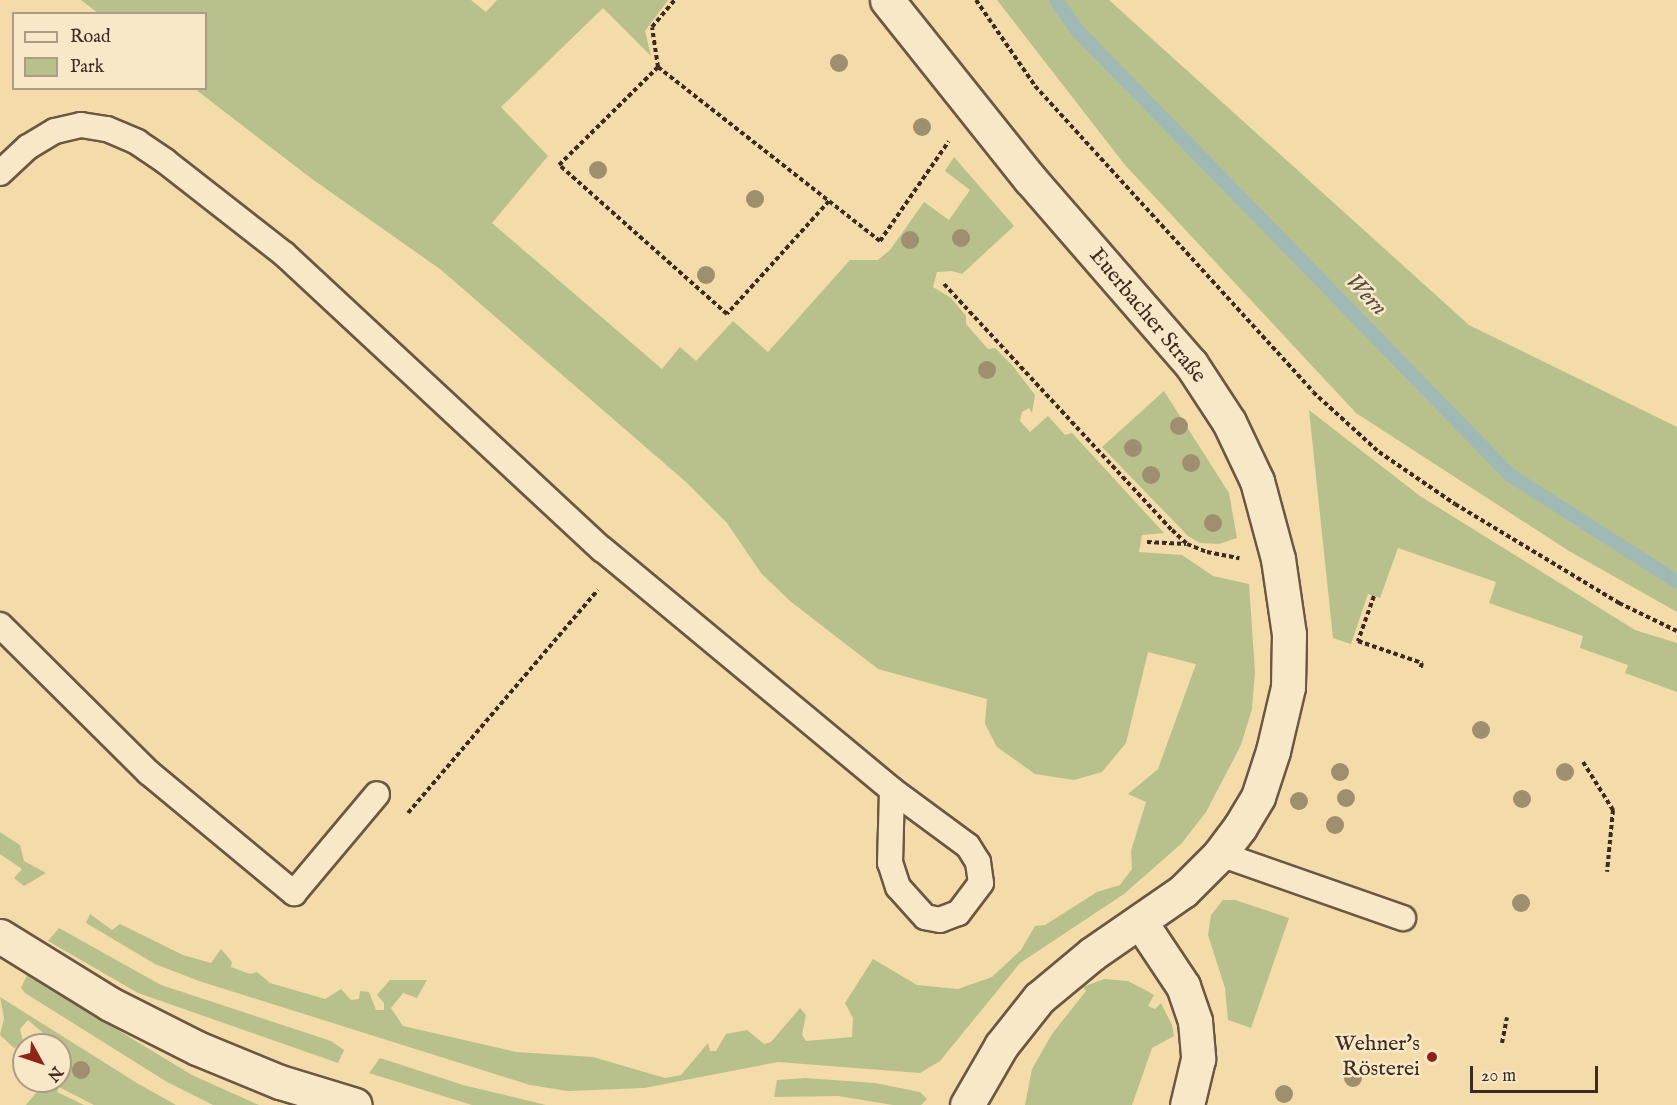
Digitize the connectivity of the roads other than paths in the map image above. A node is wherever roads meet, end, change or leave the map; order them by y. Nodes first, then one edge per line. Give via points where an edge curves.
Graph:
1 (887, 0) edge
2 (0, 173) edge
3 (0, 625) edge
4 (892, 790) junction
5 (376, 794) road end
6 (1220, 854) junction
7 (1403, 918) dead end
8 (1141, 922) junction
9 (0, 936) edge
10 (355, 1105) edge
11 (967, 1105) edge
12 (1187, 1105) edge

1 - 6 street, Euerbacher Straße via 974,110 1191,364 1229,422 1257,481 1278,559 1289,634 1288,687 1258,797
2 - 4 lane via 28,147 55,130 81,125 137,142 284,254 620,564
3 - 5 lane via 148,772 294,893
4 - 4 lane via 890,863 898,887 925,917 940,920 958,913 981,883 978,862 968,846 944,825
6 - 7 lane
6 - 8 street, Euerbacher Straße via 1183,891
8 - 11 street, Euerbacher Straße via 1092,954 1040,998 1001,1046
8 - 12 street via 1183,986 1195,1021 1198,1059
9 - 10 street via 111,1004 197,1048 280,1082

